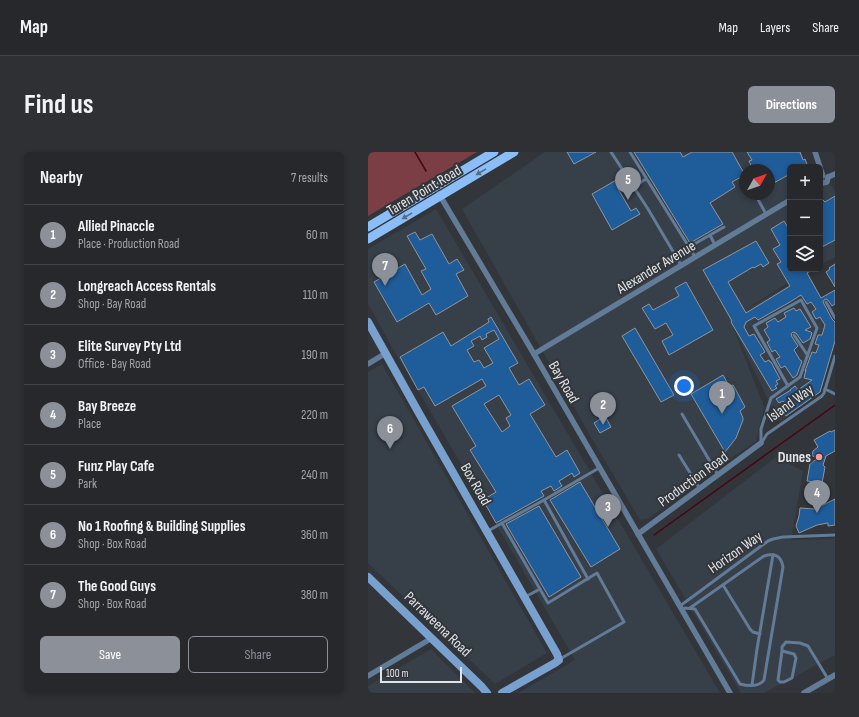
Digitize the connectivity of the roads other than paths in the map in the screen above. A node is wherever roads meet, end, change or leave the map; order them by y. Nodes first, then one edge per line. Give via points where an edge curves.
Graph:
1 (494, 152) edge
2 (514, 152) edge
3 (611, 152) edge
4 (630, 152) edge
5 (815, 152) edge
6 (819, 164) edge
7 (835, 174) edge
8 (646, 179) junction
9 (823, 179) edge
10 (435, 187) junction
11 (633, 187) junction
12 (440, 196) junction
13 (758, 200) edge
14 (787, 202) edge
15 (766, 214) junction
16 (368, 227) edge
17 (724, 227) dead end
18 (710, 235) junction
19 (368, 239) edge
20 (715, 245) junction
21 (689, 247) junction
22 (695, 257) junction
23 (681, 265) junction
24 (826, 302) dead end
25 (835, 318) edge
26 (368, 322) edge
27 (794, 335) dead end
28 (386, 353) junction
29 (534, 354) junction
30 (808, 356) junction
31 (835, 356) edge
32 (368, 364) edge
33 (788, 386) junction
34 (826, 390) junction
35 (835, 394) edge
36 (682, 414) dead end
37 (762, 443) junction
38 (679, 456) dead end
39 (599, 468) junction
40 (718, 475) junction
41 (700, 489) junction
42 (544, 500) junction
43 (502, 523) junction
44 (487, 531) junction
45 (638, 534) junction
46 (835, 536) edge
47 (773, 555) junction
48 (368, 577) edge
49 (588, 579) junction
50 (723, 585) junction
51 (540, 589) junction
52 (525, 597) junction
53 (681, 608) junction
54 (690, 608) junction
55 (760, 634) junction
56 (432, 638) junction
57 (782, 651) junction
58 (559, 660) junction
59 (835, 675) edge
60 (368, 676) edge
61 (828, 679) junction
62 (752, 685) junction
63 (487, 693) edge
64 (502, 693) edge
65 (730, 693) edge
66 (804, 693) edge

1 - 10 main road, Taren Point Road
2 -> 12 main road, Taren Point Road
3 - 11 lane
4 - 8 lane
5 - 6 street
7 - 9 street
8 - 11 lane
8 - 21 lane
10 - 12 street, Bay Road
10 - 16 main road, Taren Point Road
11 - 23 lane
12 -> 19 main road, Taren Point Road
12 - 29 street, Bay Road
13 - 15 lane
14 - 15 street, Alexander Avenue
15 - 20 street, Alexander Avenue
17 - 18 lane
18 - 20 lane
18 - 21 lane
20 - 22 street, Alexander Avenue
21 - 22 lane
22 - 23 street, Alexander Avenue
23 - 29 street, Alexander Avenue
24 - 25 lane
26 - 28 street, Box Road
27 - 30 lane
28 - 32 street
28 - 44 street, Box Road
29 - 39 street, Bay Road
30 - 33 lane via 800,377
30 - 33 lane via 817,328 801,300 754,326
31 - 34 lane, Island Way
33 - 37 lane via 771,398 761,429
34 - 35 lane
34 - 37 lane, Island Way via 822,396 767,434
36 - 40 lane
37 - 40 street, Production Road
38 - 41 lane
39 - 42 lane
39 - 45 street, Bay Road
40 - 41 street, Production Road
41 - 45 street, Production Road
42 - 43 lane
42 - 49 lane
43 - 44 lane
43 - 51 lane
44 - 52 street, Box Road
45 - 53 street, Bay Road
46 - 53 lane, Horizon Way via 783,537 768,541
47 - 50 lane via 760,559
47 - 55 lane
47 - 62 lane via 781,560 783,567 764,680 760,684
48 - 56 street, Parraweena Road
49 - 51 lane via 548,603
49 - 58 lane via 597,573 624,622
50 - 54 lane
50 - 55 lane via 750,629
51 - 52 lane
52 - 58 street, Box Road
53 - 54 lane
53 - 65 street, Bay Road
54 - 62 lane via 695,609 740,684
55 - 62 lane
56 - 60 street
56 - 63 street, Parraweena Road
57 - 57 lane via 778,680 780,682 792,678 796,658 794,654
57 - 61 lane via 786,642 808,646
58 - 64 street
59 - 61 street
61 - 66 street

